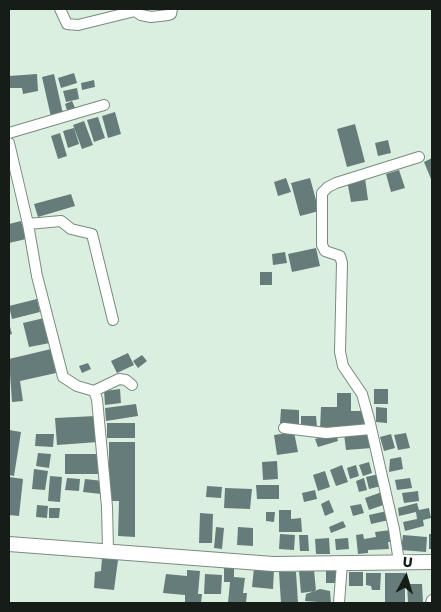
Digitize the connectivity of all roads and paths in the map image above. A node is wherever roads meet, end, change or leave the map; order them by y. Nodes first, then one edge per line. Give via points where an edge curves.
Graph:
1 (60, 9) edge
2 (172, 9) edge
3 (104, 106) dead end
4 (9, 133) edge
5 (9, 143) edge
6 (418, 157) dead end
7 (28, 224) junction
8 (113, 320) dead end
9 (132, 386) dead end
10 (94, 391) junction
11 (284, 428) dead end
12 (371, 429) junction
13 (9, 544) edge
14 (108, 550) junction
15 (399, 562) junction
16 (432, 562) edge
17 (342, 564) junction
18 (339, 603) edge

1 - 2 street via 66,23 73,26 136,10 140,15 168,15 172,14
3 - 4 street
5 - 7 street
6 - 12 street via 336,183 322,193 322,245 325,251 340,256 342,263 340,352 343,366 362,394
7 - 8 street via 61,221 71,229 92,234
7 - 10 street via 37,276 63,377
9 - 10 street via 119,379
10 - 14 street via 107,507
11 - 12 street via 326,433
12 - 15 street
13 - 14 street
14 - 17 street via 273,564
15 - 16 street
15 - 17 street
17 - 18 street

